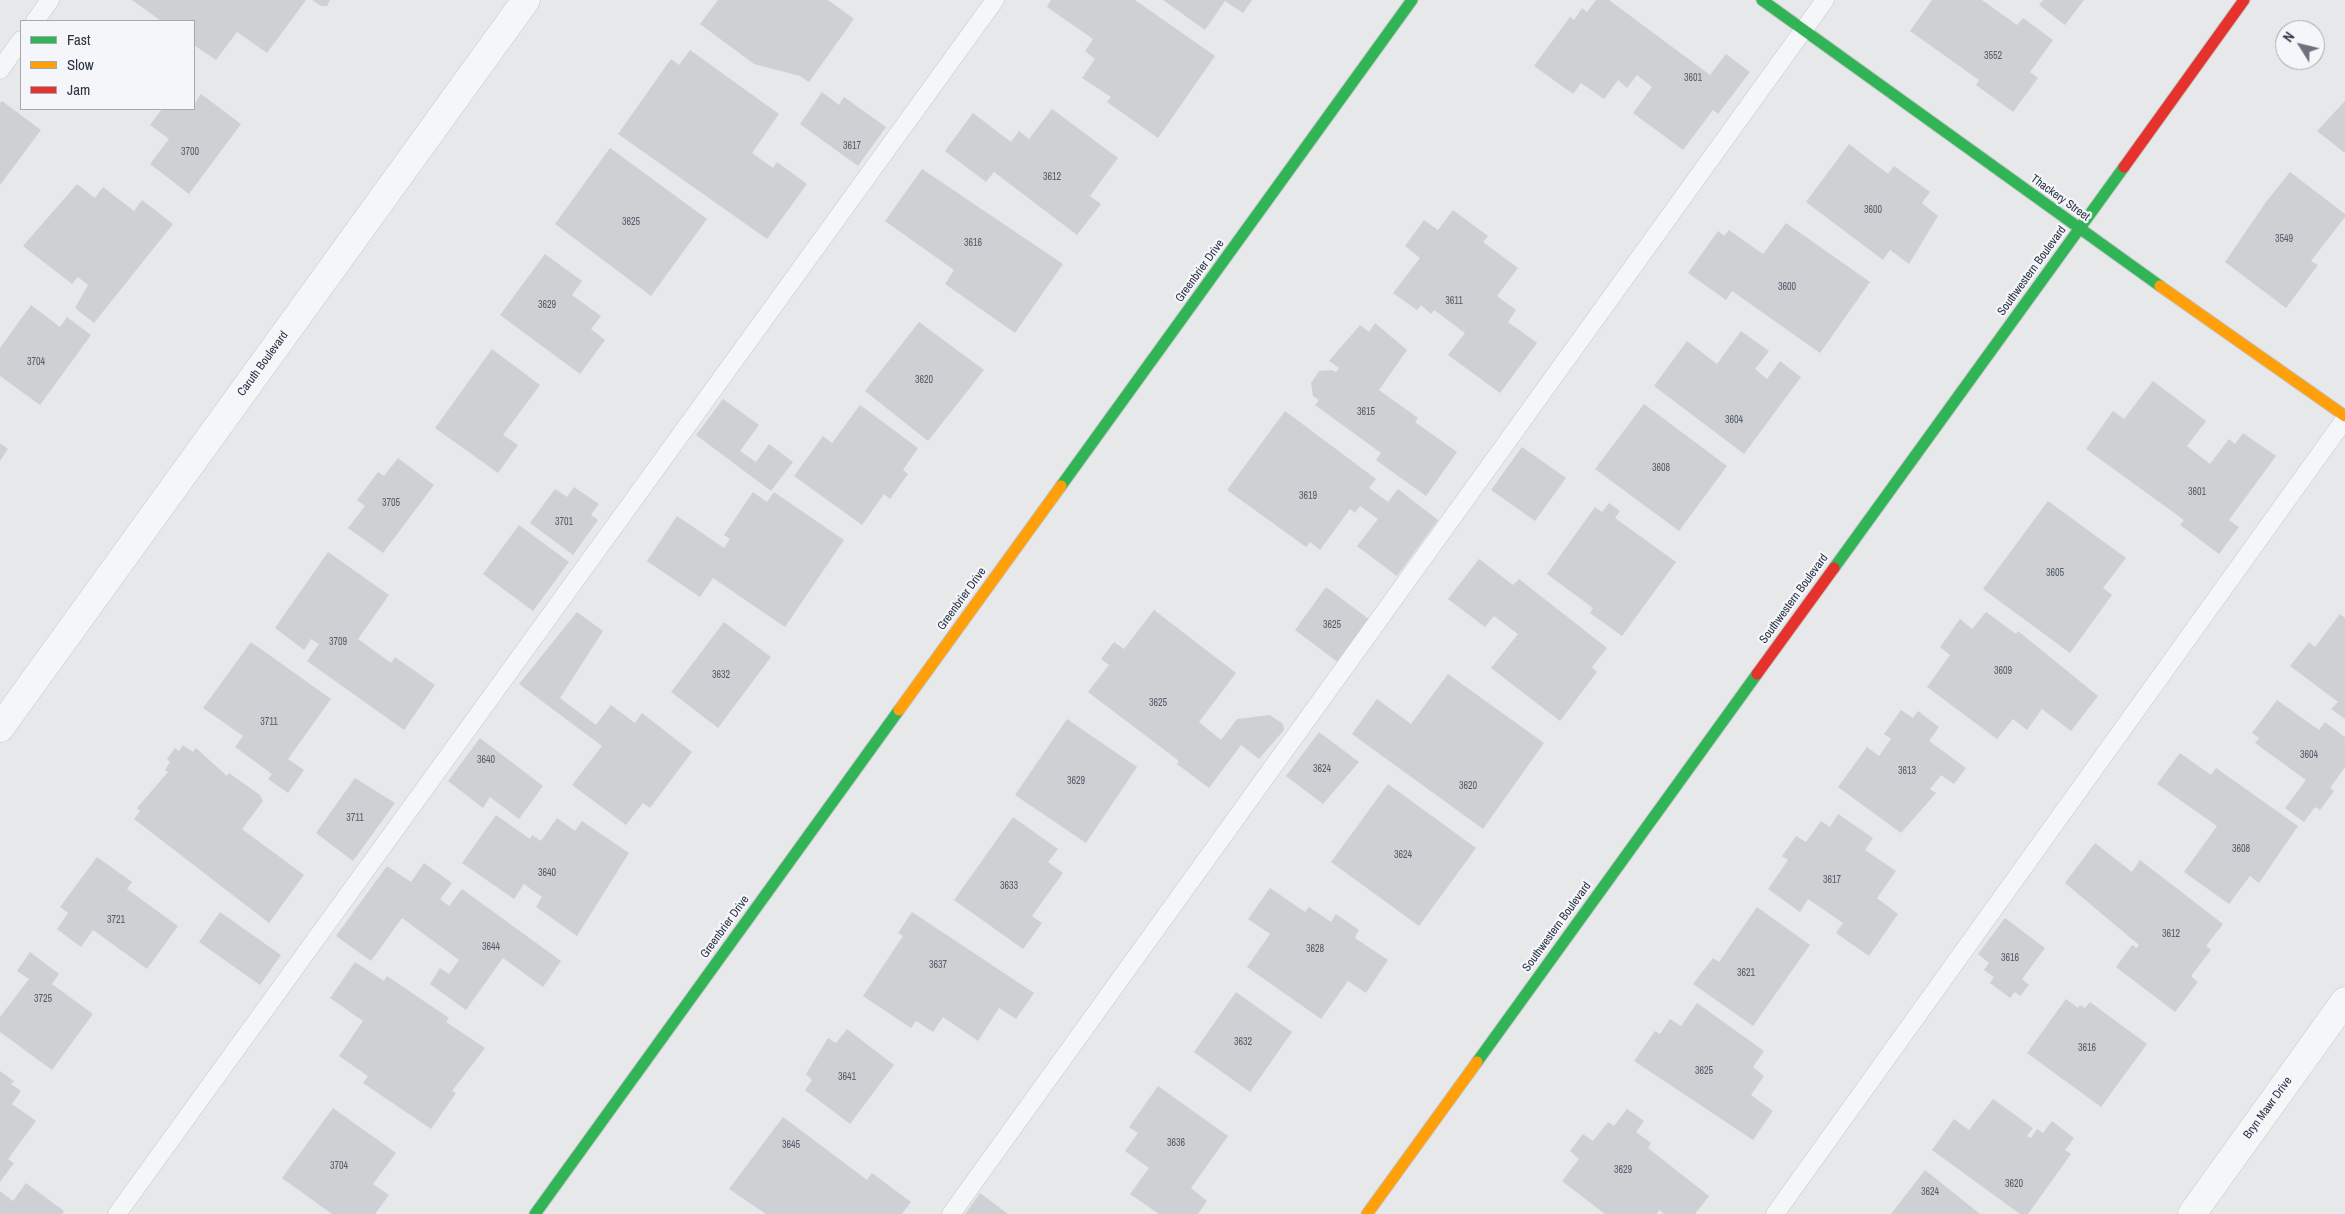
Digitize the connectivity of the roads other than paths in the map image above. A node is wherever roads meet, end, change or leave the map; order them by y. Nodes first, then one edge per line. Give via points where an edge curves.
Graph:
1 (50, 0) edge
2 (526, 0) edge
3 (995, 0) edge
4 (1412, 0) edge
5 (1762, 0) edge
6 (1824, 0) edge
7 (2244, 0) edge
8 (36, 20) edge
9 (1803, 29) junction
10 (20, 41) edge
11 (0, 70) edge
12 (2079, 229) junction
13 (2345, 418) edge
14 (0, 728) edge
15 (2345, 1001) edge
16 (117, 1214) edge
17 (535, 1214) edge
18 (951, 1214) edge
19 (1367, 1214) edge
20 (1775, 1214) edge
21 (2192, 1214) edge

1 - 8 lane
2 - 14 street, Caruth Boulevard
3 - 16 lane
4 - 17 street, Greenbrier Drive
5 - 9 street, Thackery Street
6 - 9 lane
7 - 12 street, Southwestern Boulevard
9 - 12 street, Thackery Street
9 - 18 lane
10 - 11 lane
12 - 13 street, Thackery Street
12 - 19 street, Southwestern Boulevard
13 - 20 lane
15 - 21 street, Bryn Mawr Drive

